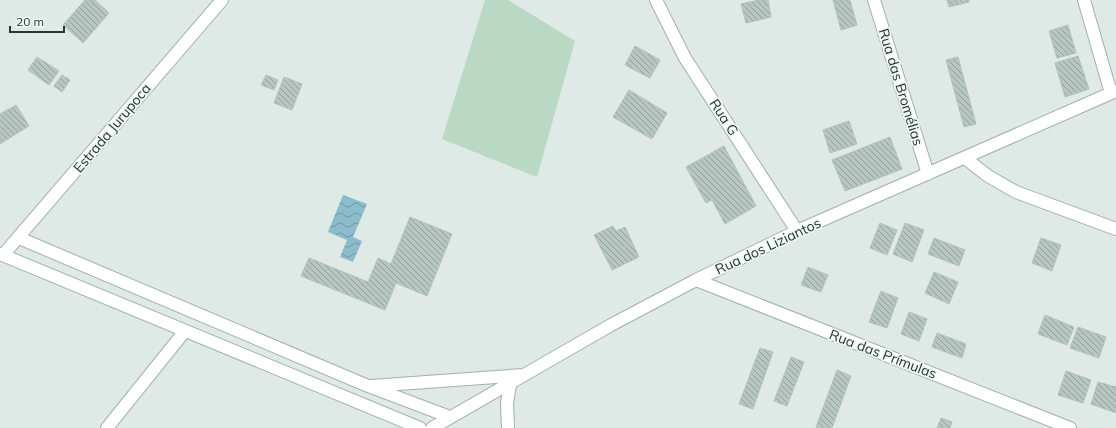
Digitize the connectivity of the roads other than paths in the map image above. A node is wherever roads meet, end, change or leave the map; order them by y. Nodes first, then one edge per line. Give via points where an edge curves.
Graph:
1 (222, 0) edge
2 (656, 0) edge
3 (874, 0) edge
4 (1084, 0) edge
5 (1113, 92) edge
6 (965, 158) junction
7 (928, 174) junction
8 (1116, 229) edge
9 (797, 231) junction
10 (19, 238) junction
11 (1, 255) edge
12 (696, 280) junction
13 (185, 331) junction
14 (526, 375) junction
15 (510, 385) junction
16 (368, 386) junction
17 (450, 417) junction
18 (107, 428) edge
19 (420, 428) edge
20 (432, 428) edge
21 (508, 428) edge
22 (1070, 428) edge

1 - 10 street, Estrada Jurupoca
2 - 9 street, Rua G via 685,58
3 - 7 street, Rua das Bromélias
4 - 5 street
5 - 6 street, Rua dos Liziantos
6 - 7 street, Rua dos Liziantos
6 - 8 street via 988,176 1016,192
7 - 9 street, Rua dos Liziantos
9 - 12 street, Rua dos Liziantos
10 - 11 street, Estrada Jurupoca
10 - 16 street
11 - 13 street
12 - 14 street, Rua dos Liziantos via 611,325
12 - 22 street, Rua das Prímulas
13 - 18 street
13 - 19 street
14 - 15 street, Rua dos Liziantos
14 - 16 street
15 - 17 street, Rua dos Liziantos
15 - 21 street via 507,403
16 - 17 street
17 - 20 street, Rua dos Liziantos

